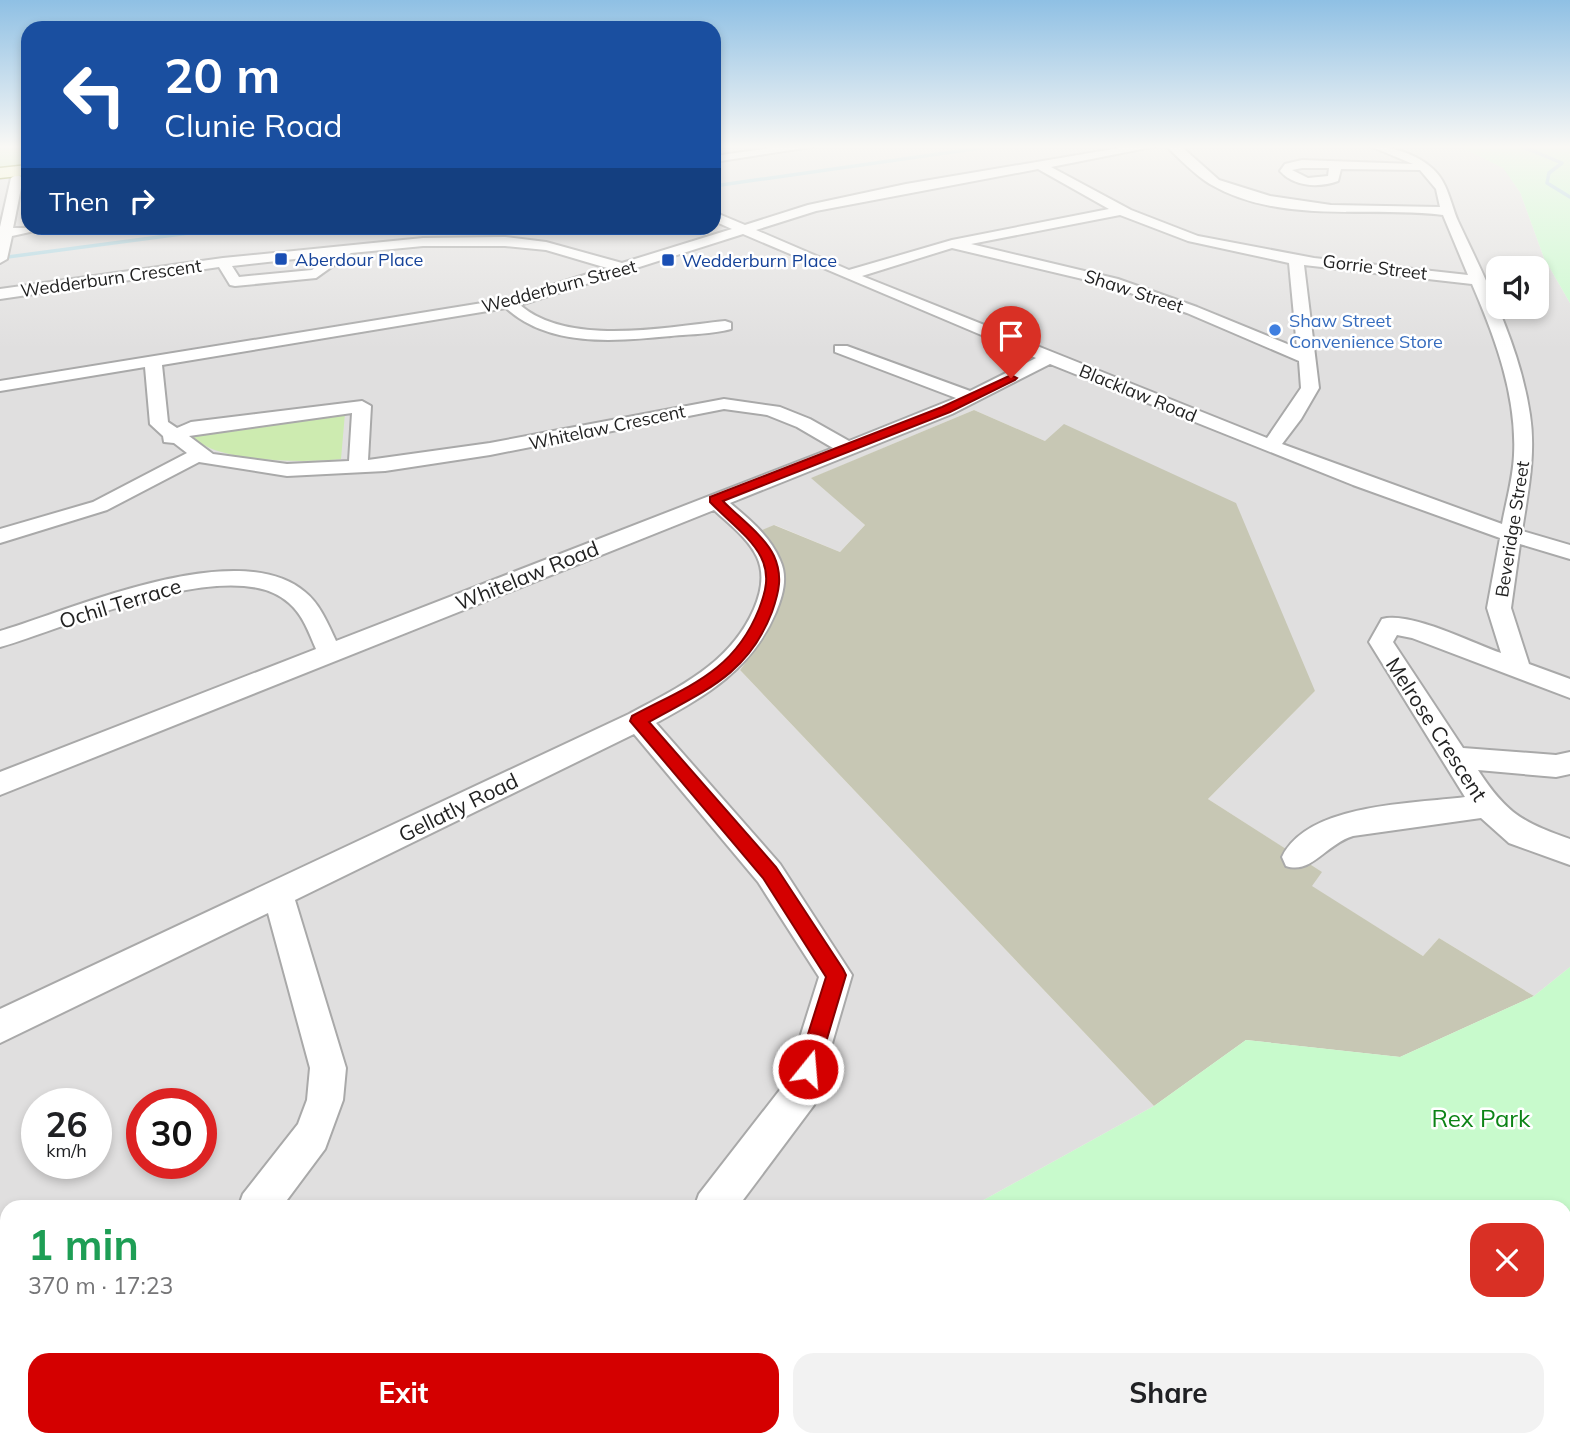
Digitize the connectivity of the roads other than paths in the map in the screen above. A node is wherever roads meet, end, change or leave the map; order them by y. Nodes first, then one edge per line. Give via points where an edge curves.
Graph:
1 (12, 214) edge
2 (799, 214) edge
3 (1106, 214) edge
4 (1131, 214) edge
5 (1449, 214) edge
6 (721, 219) edge
7 (743, 229) junction
8 (21, 231) edge
9 (6, 233) junction
10 (951, 244) junction
11 (347, 249) junction
12 (1, 257) edge
13 (1297, 258) junction
14 (223, 262) junction
15 (624, 269) junction
16 (849, 275) junction
17 (1478, 280) junction
18 (0, 294) edge
19 (509, 303) junction
20 (725, 326) dead end
21 (841, 349) dead end
22 (1049, 358) junction
23 (153, 359) junction
24 (1309, 359) junction
25 (0, 386) edge
26 (974, 398) junction
27 (172, 438) junction
28 (1270, 446) junction
29 (846, 448) junction
30 (197, 455) junction
31 (358, 467) junction
32 (715, 500) junction
33 (0, 536) edge
34 (1512, 536) junction
35 (1570, 552) edge
36 (0, 639) edge
37 (330, 654) junction
38 (1518, 669) junction
39 (1570, 689) edge
40 (638, 721) junction
41 (1455, 758) junction
42 (1570, 763) edge
43 (0, 784) edge
44 (1486, 806) junction
45 (1570, 852) edge
46 (1297, 857) dead end
47 (278, 893) junction
48 (0, 1026) edge
49 (263, 1200) edge
50 (719, 1200) edge

1 - 9 street
2 - 7 street, Wedderburn Street
3 - 10 street
4 - 13 street, Gorrie Street via 1193,238
5 - 17 street, Beveridge Street
6 - 7 street, Blacklaw Road
7 - 15 street, Wedderburn Street
7 - 16 street, Blacklaw Road
8 - 9 street
9 - 12 street
10 - 16 street
10 - 24 street, Shaw Street via 1113,282
11 - 14 street, Wedderburn Crescent
11 - 14 street, Wedderburn Crescent via 316,274 235,282
11 - 15 street, Wedderburn Crescent via 567,239
13 - 17 street, Gorrie Street
13 - 24 street
14 - 18 street, Wedderburn Crescent
15 - 19 street, Wedderburn Street
16 - 22 street, Blacklaw Road
17 - 34 street, Beveridge Street via 1498,326 1521,415 1524,456
19 - 20 street via 531,321 568,332 619,334
19 - 23 street, Wedderburn Street
21 - 26 street
22 - 26 street, Whitelaw Road
22 - 28 street, Blacklaw Road
23 - 25 street, Wedderburn Street
23 - 27 street, Whitelaw Crescent via 148,383 160,428
24 - 28 street via 1310,387
26 - 29 street, Whitelaw Road
27 - 30 street, Whitelaw Crescent
27 - 31 street via 191,428 362,406
28 - 34 street, Blacklaw Road
29 - 31 street, Whitelaw Crescent via 812,425 782,414 726,404 518,446
29 - 32 street, Whitelaw Road
30 - 31 street, Whitelaw Crescent via 255,469
30 - 33 street via 100,506
32 - 37 street, Whitelaw Road
32 - 40 street, Gellatly Road via 766,553 774,572 772,593 742,655 719,676
34 - 35 street, Blacklaw Road
34 - 38 street, Beveridge Street via 1499,608
36 - 37 street, Ochil Terrace via 176,582 223,578 260,580 290,592 308,609
37 - 43 street, Whitelaw Road
38 - 39 street, Melrose Crescent
38 - 41 street, Melrose Crescent via 1390,625 1381,642
40 - 47 street, Gellatly Road
40 - 50 street via 769,873 836,975 801,1092
41 - 42 street via 1556,766
41 - 44 street, Melrose Crescent
44 - 45 street, Melrose Crescent via 1519,834
44 - 46 street via 1353,824 1328,831
47 - 48 street, Gellatly Road
47 - 49 street via 328,1068 325,1100 312,1136

